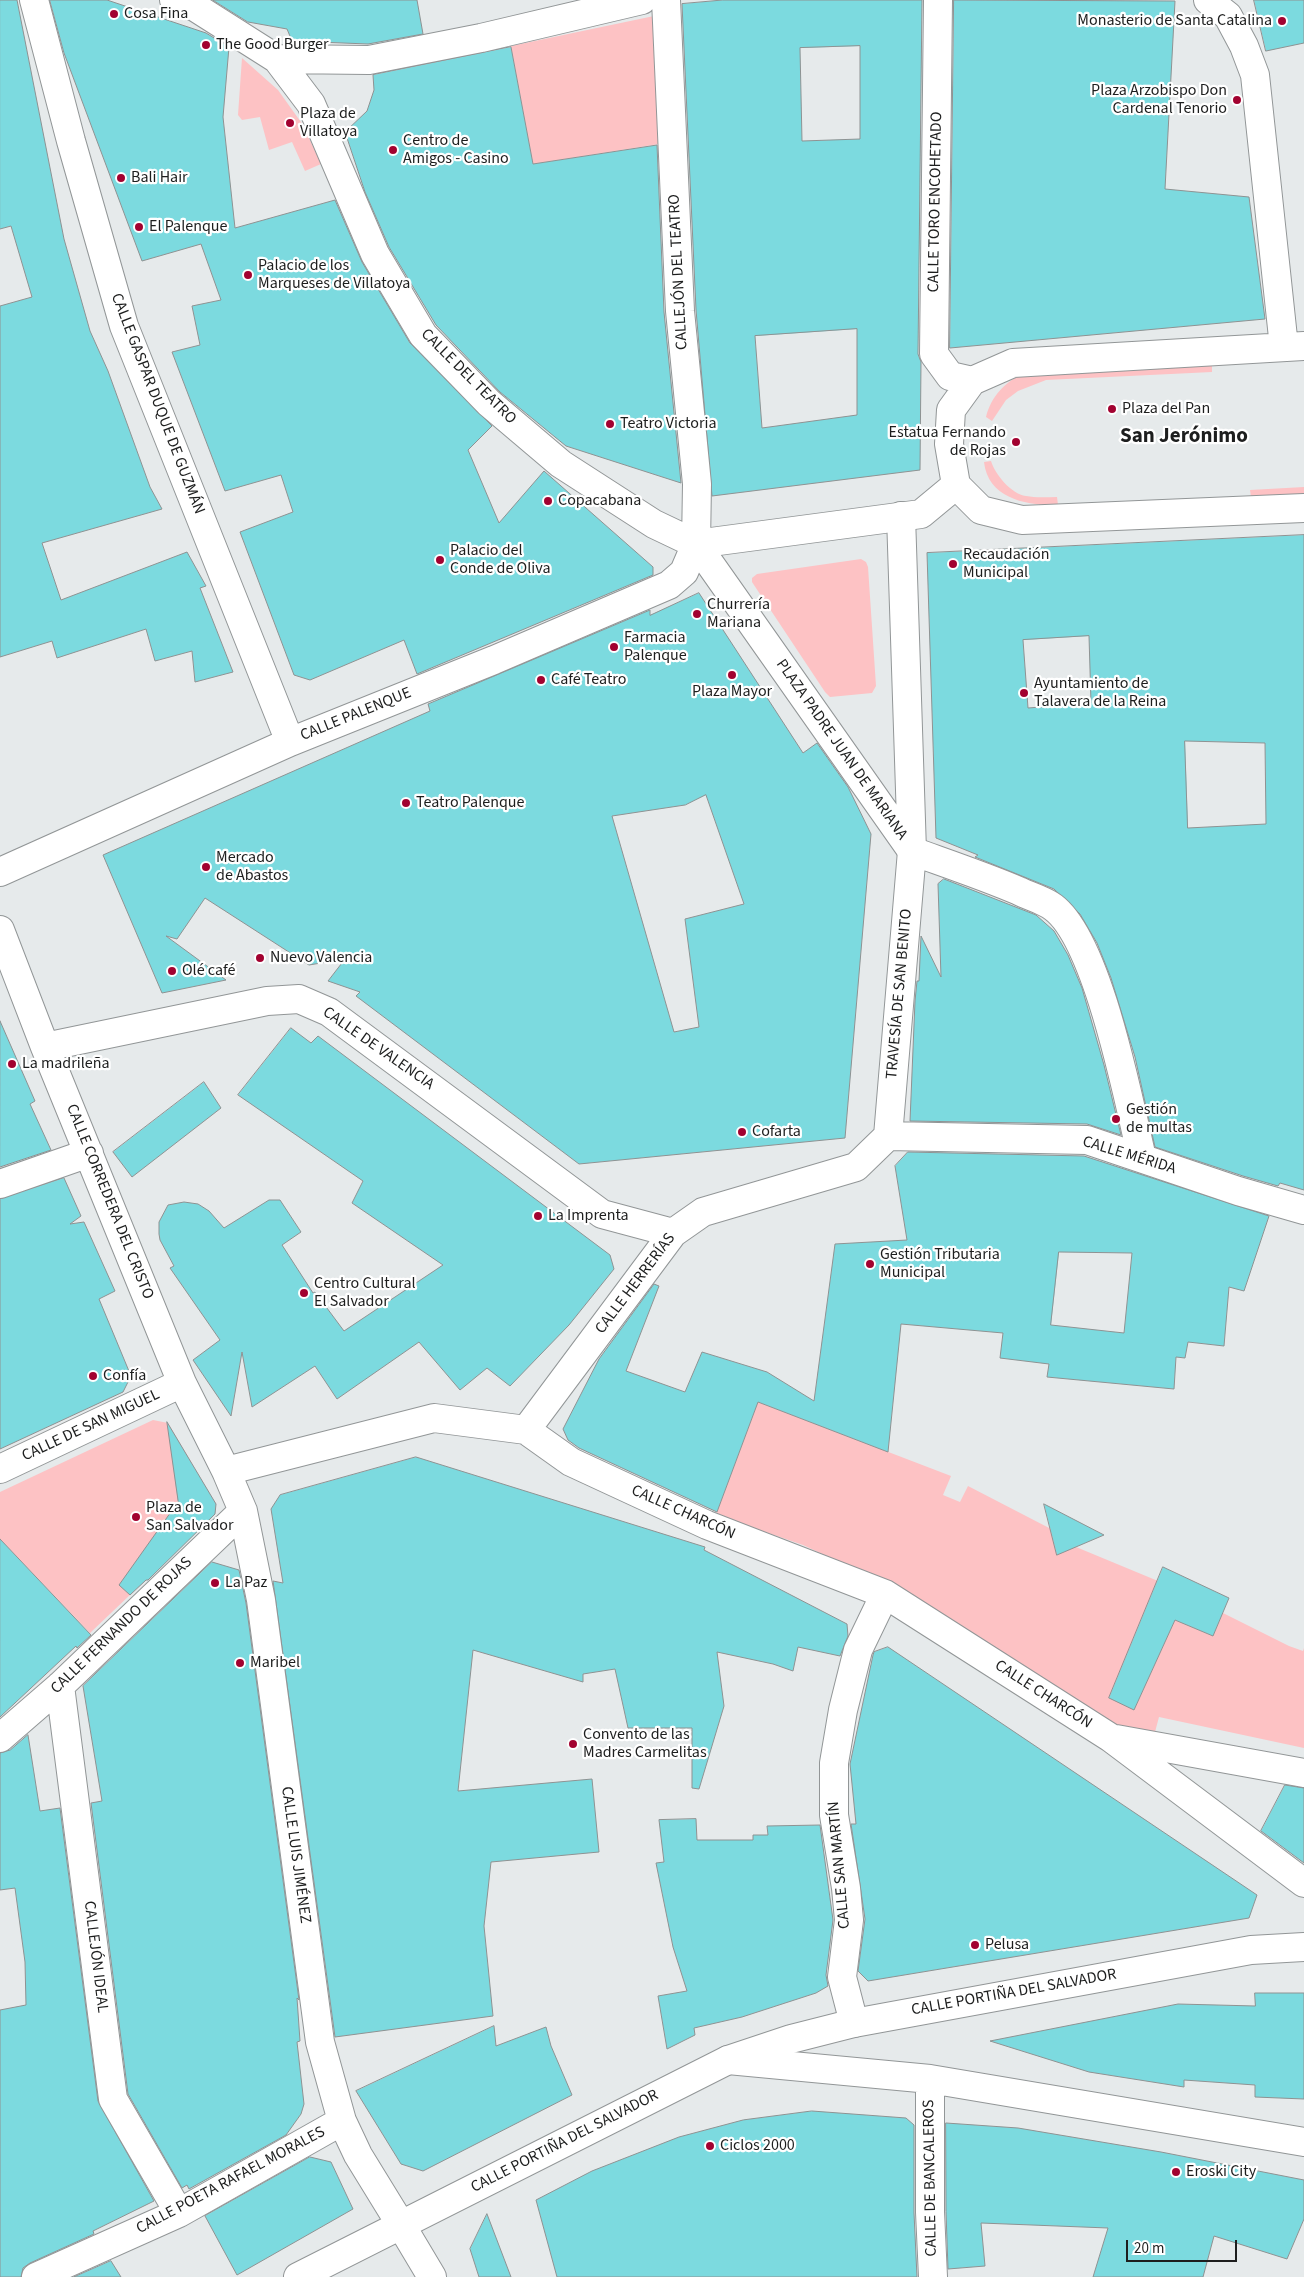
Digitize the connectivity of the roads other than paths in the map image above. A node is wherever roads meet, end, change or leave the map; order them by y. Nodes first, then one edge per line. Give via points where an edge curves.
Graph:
1 (34, 0) edge
2 (642, 0) edge
3 (666, 0) edge
4 (938, 0) edge
5 (1208, 0) edge
6 (190, 2) edge
7 (277, 58) junction
8 (1294, 347) edge
9 (972, 381) junction
10 (956, 485) junction
11 (1304, 508) edge
12 (900, 516) junction
13 (696, 544) junction
14 (290, 742) junction
15 (912, 851) junction
16 (0, 872) edge
17 (0, 930) edge
18 (45, 1047) junction
19 (888, 1136) junction
20 (89, 1152) junction
21 (1142, 1158) junction
22 (0, 1184) edge
23 (1304, 1210) edge
24 (673, 1233) junction
25 (182, 1383) junction
26 (526, 1430) junction
27 (0, 1469) edge
28 (226, 1471) junction
29 (243, 1511) junction
30 (886, 1594) junction
31 (60, 1686) junction
32 (0, 1738) edge
33 (1111, 1738) junction
34 (1304, 1773) edge
35 (1304, 1883) edge
36 (1304, 1947) edge
37 (854, 2023) junction
38 (728, 2060) junction
39 (930, 2079) junction
40 (342, 2121) junction
41 (1304, 2142) edge
42 (179, 2213) junction
43 (402, 2224) junction
44 (36, 2277) edge
45 (298, 2277) edge
46 (432, 2277) edge
47 (933, 2277) edge

1 - 14 street, CALLE GASPAR DUQUE DE GUZMÁN via 124,326
2 - 7 street via 481,38 369,60
3 - 13 street, CALLEJÓN DEL TEATRO via 680,311 697,484
4 - 9 street, CALLE TORO ENCOHETADO via 934,354 950,376
5 - 8 street via 1228,16 1255,75
6 - 7 street
7 - 13 street, CALLE DEL TEATRO via 311,104 375,254 423,335 489,402 561,464 654,524
8 - 9 street via 1013,364
9 - 10 street via 951,410 949,444
10 - 11 street via 981,510 1022,520
10 - 12 street via 921,514
12 - 13 street
12 - 15 street, PLAZA PADRE JUAN DE MARIANA
13 - 14 street, CALLE PALENQUE via 684,572 668,584 494,660
13 - 15 street, PLAZA PADRE JUAN DE MARIANA
14 - 16 street, CALLE PALENQUE
15 - 19 street, TRAVESÍA DE SAN BENITO
15 - 21 street via 995,881 1051,906 1074,930 1115,1042
17 - 18 street, CALLE CORREDERA DEL CRISTO
18 - 20 street, CALLE CORREDERA DEL CRISTO
18 - 24 street, CALLE DE VALENCIA via 267,1000 299,999 329,1012 366,1038 602,1214
19 - 21 street, CALLE MÉRIDA via 1087,1140
19 - 24 street, CALLE HERRERÍAS via 856,1167 703,1212
20 - 22 street
20 - 25 street, CALLE CORREDERA DEL CRISTO
21 - 23 street, CALLE MÉRIDA
24 - 26 street, CALLE HERRERÍAS
25 - 27 street, CALLE DE SAN MIGUEL
25 - 28 street, CALLE CORREDERA DEL CRISTO
26 - 28 street, CALLE CHARCÓN via 434,1418
26 - 30 street, CALLE CHARCÓN via 570,1462 707,1525
28 - 29 street, CALLE LUIS JIMÉNEZ
29 - 31 street, CALLE FERNANDO DE ROJAS
29 - 40 street, CALLE LUIS JIMÉNEZ via 261,1600 320,2042
30 - 33 street, CALLE CHARCÓN
30 - 37 street, CALLE SAN MARTÍN via 858,1650 834,1763 834,1815 849,1920 842,1977
31 - 32 street, CALLE FERNANDO DE ROJAS
31 - 42 street, CALLEJÓN IDEAL via 114,2099
33 - 34 street, CALLE CHARCÓN
33 - 35 street, CALLE CHARCÓN
36 - 37 street, CALLE PORTIÑA DEL SALVADOR via 1251,1950
37 - 38 street, CALLE PORTIÑA DEL SALVADOR via 791,2038
38 - 39 street
38 - 43 street, CALLE PORTIÑA DEL SALVADOR
39 - 41 street
39 - 47 street, CALLE DE BANCALEROS
40 - 42 street, CALLE POETA RAFAEL MORALES
40 - 43 street, CALLE LUIS JIMÉNEZ via 358,2154
42 - 44 street, CALLE POETA RAFAEL MORALES
43 - 45 street, CALLE PORTIÑA DEL SALVADOR
43 - 46 street, CALLE LUIS JIMÉNEZ

